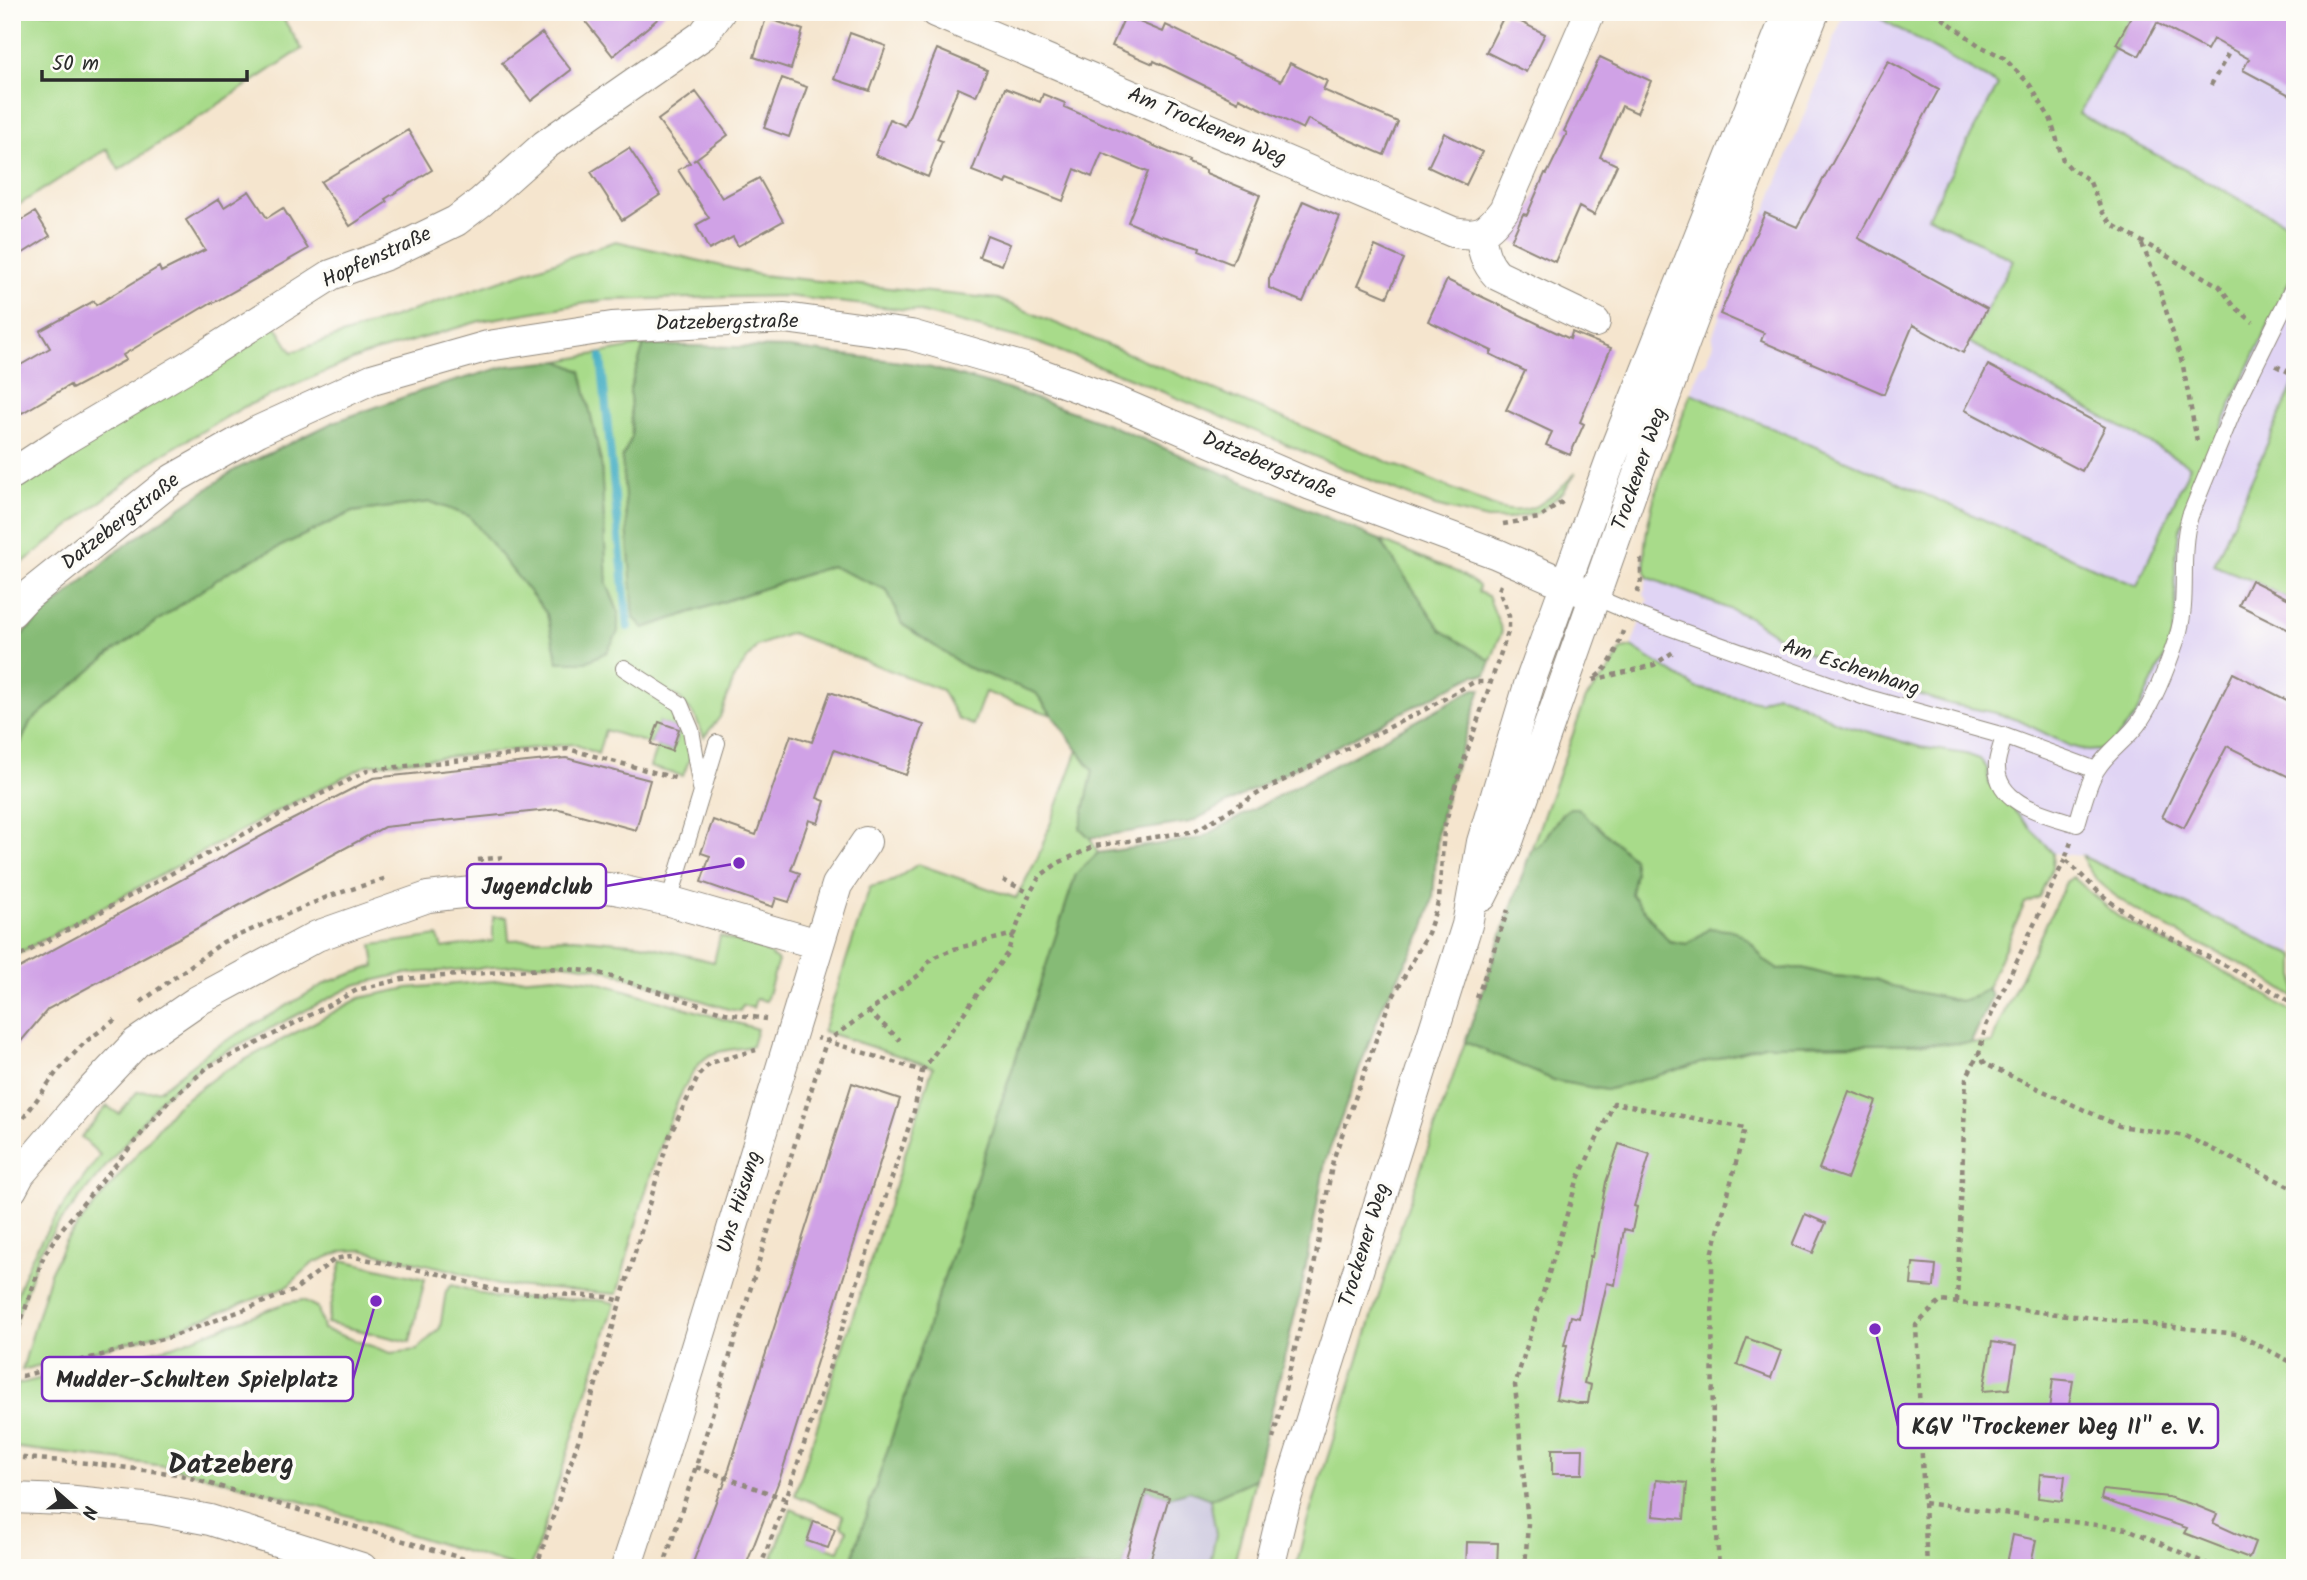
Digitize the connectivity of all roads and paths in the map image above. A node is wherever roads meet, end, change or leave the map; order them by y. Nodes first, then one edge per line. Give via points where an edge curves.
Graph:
1 (21, 12) edge
2 (720, 12) edge
3 (935, 12) edge
4 (1590, 12) edge
5 (1788, 12) edge
6 (1815, 12) edge
7 (1934, 12) edge
8 (12, 16) edge
9 (2231, 49) dead end
10 (2211, 85) dead end
11 (1480, 234) junction
12 (2142, 243) junction
13 (2295, 284) edge
14 (1595, 322) dead end
15 (2270, 336) junction
16 (12, 474) edge
17 (2206, 477) junction
18 (1497, 524) dead end
19 (1511, 560) junction
20 (1566, 584) junction
21 (1595, 597) junction
22 (12, 611) edge
23 (1695, 637) junction
24 (624, 668) dead end
25 (1590, 681) dead end
26 (1491, 682) junction
27 (2004, 736) junction
28 (717, 743) dead end
29 (2096, 769) junction
30 (702, 790) junction
31 (2077, 824) junction
32 (866, 842) dead end
33 (2065, 859) junction
34 (1003, 880) dead end
35 (1030, 893) junction
36 (668, 901) junction
37 (1467, 925) junction
38 (1014, 933) junction
39 (818, 944) junction
40 (12, 960) edge
41 (2295, 1005) edge
42 (868, 1011) junction
43 (779, 1028) junction
44 (900, 1040) dead end
45 (826, 1042) junction
46 (759, 1050) dead end
47 (1979, 1053) junction
48 (922, 1071) junction
49 (12, 1189) edge
50 (2295, 1189) edge
51 (620, 1301) junction
52 (1957, 1303) junction
53 (12, 1347) edge
54 (2295, 1364) edge
55 (12, 1375) edge
56 (1270, 1449) dead end
57 (12, 1457) edge
58 (696, 1467) junction
59 (12, 1498) edge
60 (786, 1499) junction
61 (1924, 1503) junction
62 (362, 1568) edge
63 (495, 1568) edge
64 (536, 1568) edge
65 (626, 1568) edge
66 (663, 1568) edge
67 (760, 1568) edge
68 (1269, 1568) edge
69 (1525, 1568) edge
70 (1718, 1568) edge
71 (1927, 1568) edge
72 (2216, 1568) edge

1 - 8 path
2 - 16 street, Hopfenstraße via 703,35 545,145 456,221 331,275
3 - 11 street, Am Trockenen Weg via 1453,232
4 - 11 street via 1504,210
5 - 20 street, Trockener Weg
6 - 21 street, Trockener Weg via 1715,260
7 - 12 path via 1980,47 2003,57 2030,85 2051,120 2063,160 2089,180 2113,225
9 - 10 path
11 - 14 street via 1483,253 1497,275
12 - 15 path via 2219,286 2235,307
12 - 17 path via 2183,366
13 - 15 lane
15 - 17 lane
17 - 29 lane via 2185,531 2183,614 2178,636 2139,722
18 - 19 path via 1524,522
19 - 20 street, Datzebergstraße
19 - 22 street, Datzebergstraße via 1311,485 1026,368 911,335 785,318 612,327 488,346 372,379 258,431 173,479
19 - 26 path via 1499,590 1509,629
20 - 21 street, Datzebergstraße
20 - 37 street, Trockener Weg via 1529,685 1482,842
21 - 23 lane, Am Eschenhang
21 - 37 street, Trockener Weg via 1505,850
23 - 25 path via 1654,665
23 - 27 lane, Am Eschenhang via 1868,698
24 - 30 lane via 680,704 691,730
26 - 35 path via 1474,682 1264,790 1195,831 1095,846 1040,876
26 - 56 path via 1444,829 1438,900 1429,933 1388,1006 1333,1160 1312,1278
27 - 29 lane, Am Eschenhang
27 - 31 lane via 1997,770 2016,801 2037,813
28 - 30 lane
29 - 31 lane
30 - 36 lane
30 - 40 path via 677,778 568,749 369,770
31 - 33 path
32 - 39 street, Uns Hüsung via 836,885
33 - 41 path via 2119,909
33 - 47 path via 1986,1026
34 - 35 path
35 - 38 path
36 - 39 street
36 - 49 street via 590,886 524,886 428,897 317,936 197,1001 136,1043 87,1095
37 - 68 street, Trockener Weg via 1285,1502
38 - 42 path via 932,958 919,975
38 - 48 path via 1008,952
39 - 43 street, Uns Hüsung
42 - 44 path
42 - 45 path
43 - 45 path
43 - 53 path via 768,1019 725,1013 596,972 557,968 402,979 357,990 209,1066 168,1102 44,1255
43 - 65 street, Uns Hüsung via 668,1439
45 - 48 path
45 - 58 path
46 - 51 path via 710,1063 699,1075 669,1137
47 - 50 path via 1985,1064 2119,1126 2185,1136
47 - 52 path via 1966,1077
48 - 60 path via 914,1111
51 - 55 path via 498,1291 350,1256 335,1259 293,1291 174,1336
51 - 64 path
52 - 54 path via 2236,1334
52 - 61 path via 1941,1301 1916,1325
57 - 63 path via 177,1474
58 - 60 path
58 - 66 path
59 - 62 street via 153,1509 210,1520
60 - 67 path
61 - 71 path
61 - 72 path via 2128,1530
69 - 70 path via 1528,1523 1515,1385 1577,1181 1614,1103 1745,1128 1712,1255

